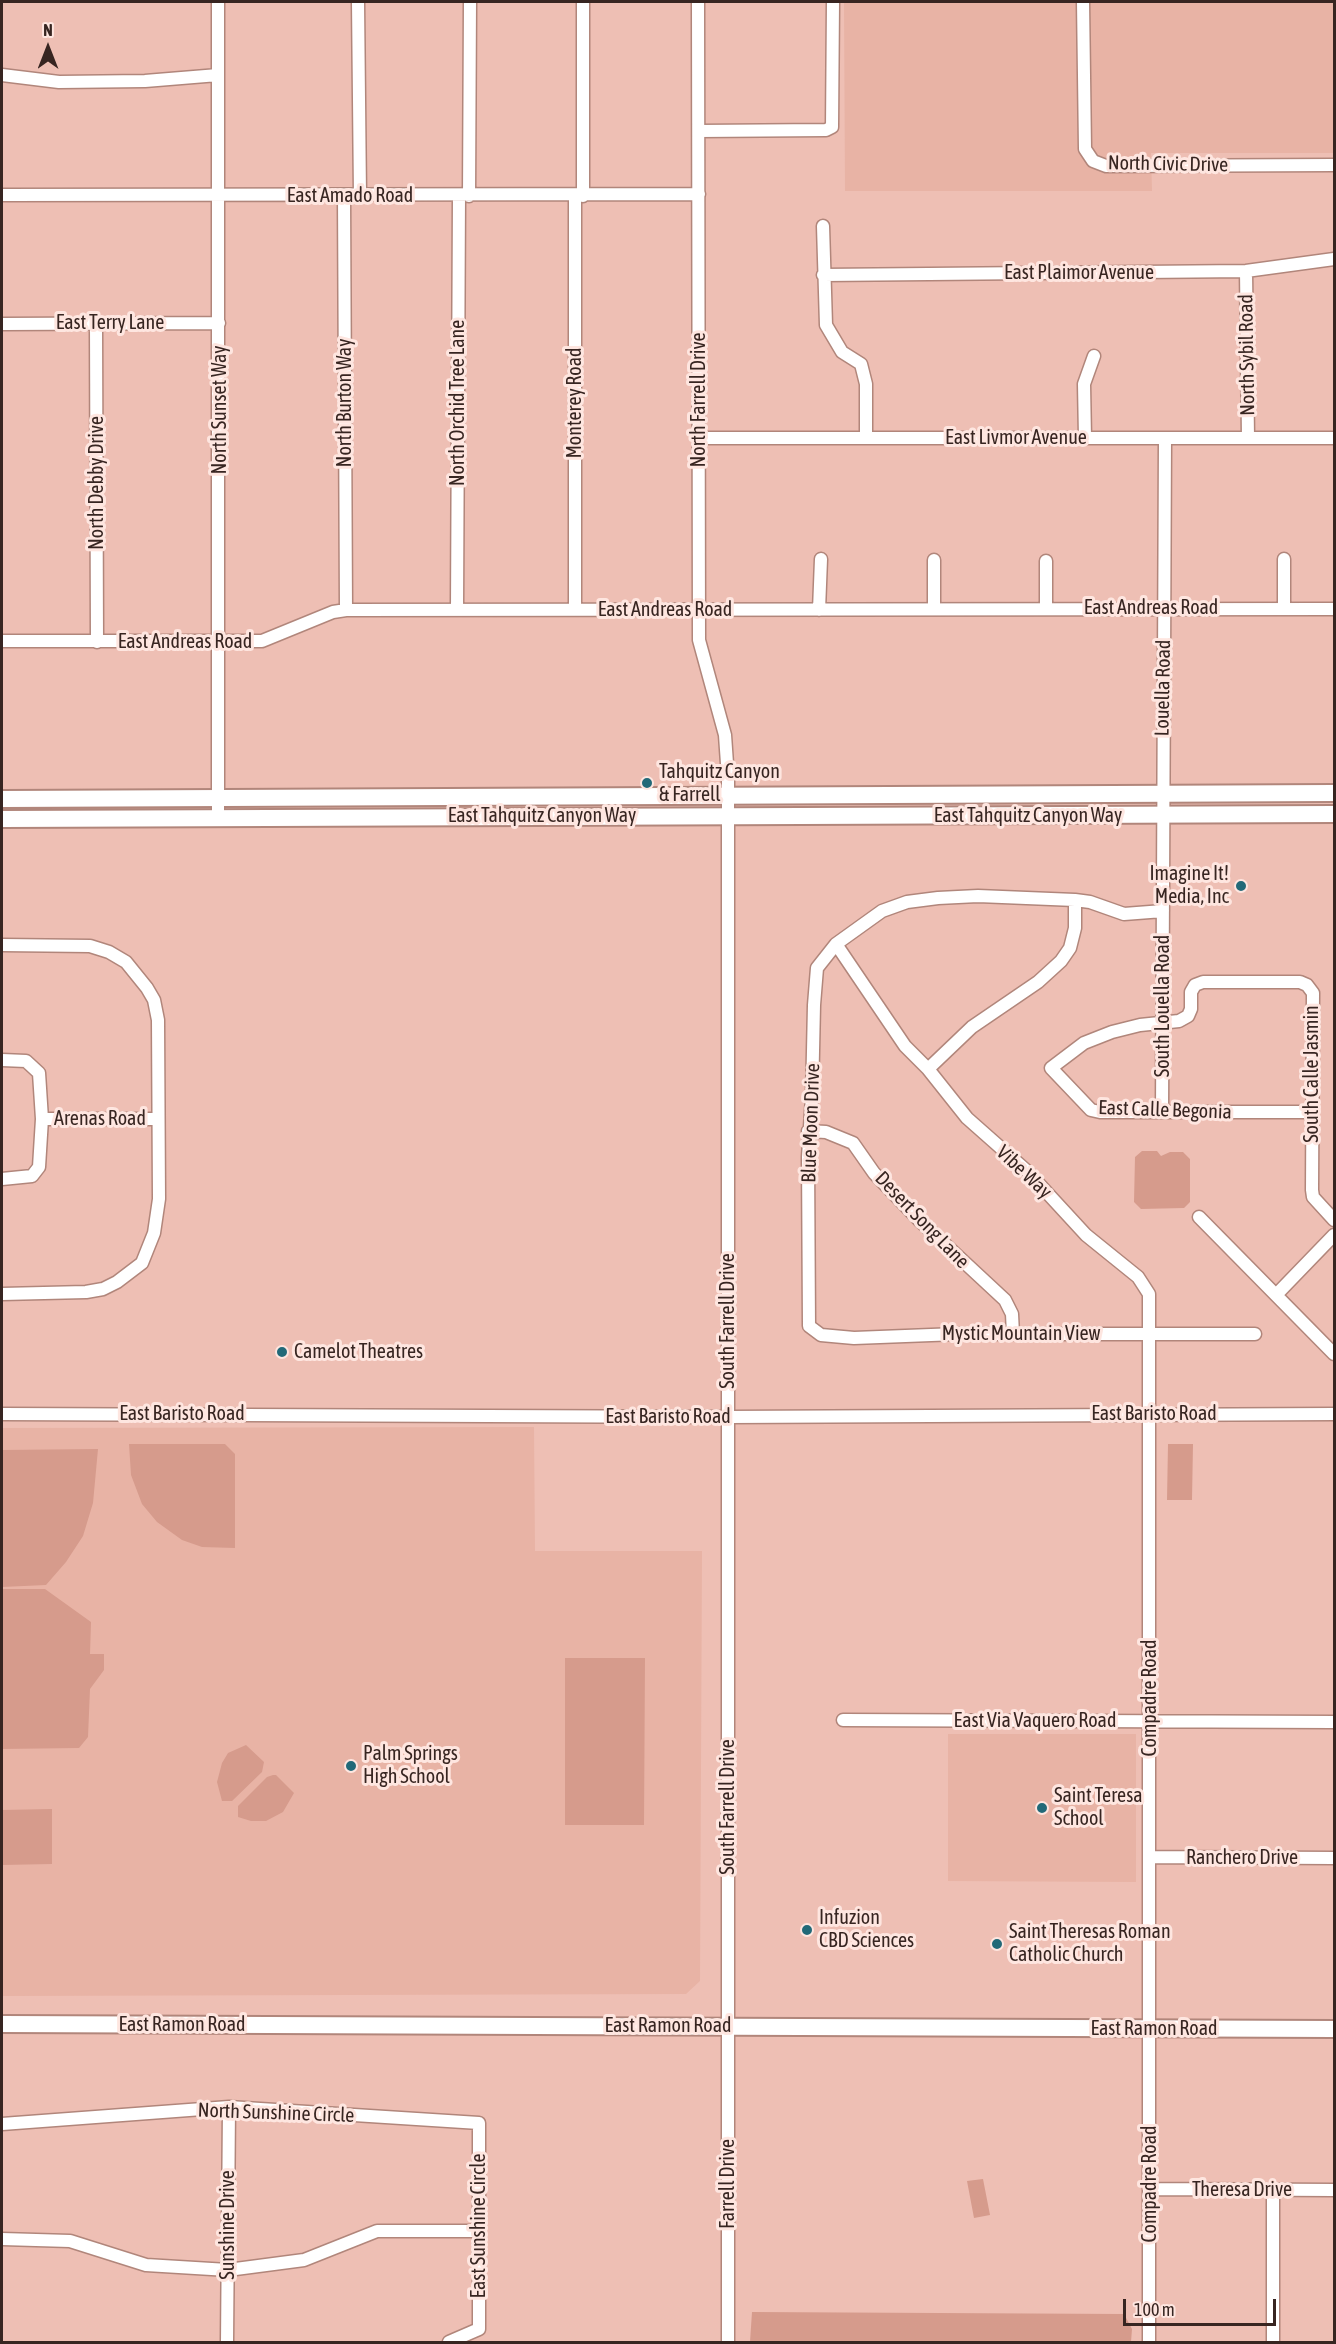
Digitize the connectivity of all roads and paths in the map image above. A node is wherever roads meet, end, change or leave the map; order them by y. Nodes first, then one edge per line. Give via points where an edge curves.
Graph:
1 (218, 2) edge
2 (358, 2) edge
3 (470, 2) edge
4 (583, 2) edge
5 (698, 2) edge
6 (833, 2) edge
7 (1083, 2) edge
8 (2, 75) edge
9 (218, 75) junction
10 (699, 131) junction
11 (1335, 165) edge
12 (699, 194) junction
13 (2, 195) edge
14 (344, 196) junction
15 (360, 196) junction
16 (464, 196) junction
17 (579, 196) junction
18 (219, 197) junction
19 (823, 226) dead end
20 (1335, 259) edge
21 (1246, 271) junction
22 (823, 275) junction
23 (219, 323) junction
24 (2, 324) edge
25 (96, 324) junction
26 (1094, 356) dead end
27 (698, 438) junction
28 (866, 438) junction
29 (1085, 438) junction
30 (1165, 438) junction
31 (1248, 438) junction
32 (1335, 438) edge
33 (821, 559) dead end
34 (1284, 559) dead end
35 (933, 560) dead end
36 (1046, 561) dead end
37 (1164, 608) junction
38 (457, 609) junction
39 (934, 609) junction
40 (1046, 609) junction
41 (1284, 609) junction
42 (1335, 609) edge
43 (346, 610) junction
44 (575, 610) junction
45 (698, 610) junction
46 (819, 610) junction
47 (2, 641) edge
48 (97, 642) junction
49 (220, 642) junction
50 (1162, 793) junction
51 (1335, 793) edge
52 (728, 796) junction
53 (218, 798) junction
54 (2, 799) edge
55 (1335, 814) edge
56 (728, 816) junction
57 (1163, 816) junction
58 (218, 818) junction
59 (2, 819) edge
60 (1075, 900) junction
61 (1163, 911) junction
62 (836, 944) junction
63 (2, 945) edge
64 (1163, 1022) junction
65 (2, 1060) edge
66 (928, 1069) junction
67 (1162, 1112) junction
68 (1312, 1112) junction
69 (42, 1119) junction
70 (157, 1119) junction
71 (808, 1131) junction
72 (2, 1179) edge
73 (1199, 1216) dead end
74 (1335, 1220) edge
75 (1335, 1235) edge
76 (2, 1294) edge
77 (1276, 1295) junction
78 (808, 1308) joint
79 (1012, 1334) junction
80 (1150, 1334) junction
81 (1255, 1334) dead end
82 (1335, 1354) edge
83 (2, 1414) edge
84 (1149, 1414) junction
85 (1335, 1414) edge
86 (729, 1418) junction
87 (843, 1720) dead end
88 (1150, 1721) junction
89 (1335, 1722) edge
90 (1150, 1857) junction
91 (1335, 1858) edge
92 (2, 2024) edge
93 (728, 2026) junction
94 (1150, 2029) junction
95 (1335, 2029) edge
96 (229, 2107) junction
97 (479, 2122) joint
98 (2, 2124) edge
99 (1149, 2189) junction
100 (1273, 2190) junction
101 (1335, 2190) edge
102 (479, 2231) junction
103 (2, 2239) edge
104 (228, 2270) junction
105 (227, 2343) edge
106 (449, 2343) edge
107 (728, 2343) edge
108 (1149, 2343) edge
109 (1273, 2343) edge

1 - 9 street, North Sunset Way
2 - 15 street
3 - 16 street, North Orchid Tree Lane
4 - 17 street, Monterey Road
5 - 10 street, North Farrell Drive
6 - 10 street via 832,127
7 - 11 street, North Civic Drive via 1085,149 1094,161 1106,166
8 - 9 street via 59,82
9 - 18 street, North Sunset Way
10 - 12 street, North Farrell Drive
12 - 17 street, East Amado Road
12 - 27 street, North Farrell Drive
13 - 18 street, East Amado Road
14 - 15 street, East Amado Road
14 - 18 street, East Amado Road
14 - 43 street, North Burton Way
15 - 16 street, East Amado Road
16 - 17 street, East Amado Road
16 - 38 street, North Orchid Tree Lane
17 - 44 street, Monterey Road
18 - 23 street, North Sunset Way
19 - 22 street
20 - 21 street, East Plaimor Avenue
21 - 22 street, East Plaimor Avenue
21 - 31 street, North Sybil Road
22 - 28 street via 825,325 842,352 861,364 866,384
23 - 25 street, East Terry Lane
23 - 49 street, North Sunset Way
24 - 25 street, East Terry Lane
25 - 48 street, North Debby Drive
26 - 29 street via 1084,384
27 - 28 street, East Livmor Avenue
27 - 45 street, North Farrell Drive
28 - 29 street, East Livmor Avenue
29 - 30 street, East Livmor Avenue
30 - 31 street, East Livmor Avenue
30 - 37 street, Louella Road
31 - 32 street, East Livmor Avenue
33 - 46 street
34 - 41 street
35 - 39 street
36 - 40 street
37 - 40 street, East Andreas Road
37 - 41 street, East Andreas Road
37 - 50 street, Louella Road
38 - 43 street, East Andreas Road
38 - 44 street, East Andreas Road
39 - 40 street, East Andreas Road
39 - 46 street, East Andreas Road
41 - 42 street, East Andreas Road
43 - 49 street, East Andreas Road via 262,641
44 - 45 street, East Andreas Road
45 - 46 street, East Andreas Road
45 - 52 street, North Farrell Drive via 701,649 725,735
47 - 48 street, East Andreas Road
48 - 49 street, East Andreas Road
49 - 53 street, North Sunset Way
50 - 51 main road, East Tahquitz Canyon Way
50 - 52 main road, East Tahquitz Canyon Way
50 - 57 street, South Louella Road
52 - 53 main road, East Tahquitz Canyon Way
52 - 56 street, South Farrell Drive
53 - 54 main road, East Tahquitz Canyon Way
53 - 58 street, North Sunset Way
55 - 57 main road, East Tahquitz Canyon Way
56 - 57 main road, East Tahquitz Canyon Way
56 - 58 main road, East Tahquitz Canyon Way
56 - 86 street, South Farrell Drive
57 - 61 street, South Louella Road
58 - 59 main road, East Tahquitz Canyon Way
60 - 61 street, Blue Moon Drive via 1124,914
60 - 62 street, Blue Moon Drive via 978,896 907,903 882,911
60 - 66 street via 1075,928 1070,948 1060,961 1038,982 972,1027
61 - 64 street, South Louella Road
62 - 66 street, Vibe Way via 905,1046
62 - 71 street, Blue Moon Drive via 817,968
63 - 70 street via 90,946 126,962 147,988 156,1010
64 - 67 street, South Louella Road
64 - 67 street, East Calle Begonia via 1112,1032 1084,1043 1051,1068 1091,1110
64 - 68 street, South Calle Jasmin via 1188,1016 1191,992 1203,982 1307,985 1313,993
65 - 69 street via 26,1061 39,1073
66 - 80 street, Vibe Way via 967,1118 1028,1172 1086,1235 1138,1277 1149,1294
67 - 68 street, East Calle Begonia
68 - 74 street, South Calle Jasmin via 1313,1197
69 - 70 street, Arenas Road
69 - 72 street via 39,1167 33,1176
70 - 76 street via 159,1199 154,1233 142,1263 117,1282 86,1293
71 - 78 street, Blue Moon Drive
71 - 79 street, Desert Song Lane via 826,1132 853,1143 874,1173 920,1221 1005,1300 1012,1314
73 - 77 street
75 - 77 street
77 - 82 street
78 - 79 street, Mystic Mountain View via 809,1326 821,1335 835,1337
79 - 80 street, Mystic Mountain View
80 - 81 street, Mystic Mountain View
80 - 84 street, Vibe Way
83 - 86 street, East Baristo Road
84 - 85 street, East Baristo Road
84 - 86 street, East Baristo Road
84 - 88 street, Compadre Road
86 - 93 street, South Farrell Drive
87 - 88 street, East Via Vaquero Road
88 - 89 street, East Via Vaquero Road
88 - 90 street, Compadre Road
90 - 91 street, Ranchero Drive
90 - 94 street, Compadre Road
92 - 93 main road, East Ramon Road
93 - 94 main road, East Ramon Road
93 - 107 street, Farrell Drive
94 - 95 main road, East Ramon Road
94 - 99 street, Compadre Road
96 - 97 street, North Sunshine Circle
96 - 98 street, North Sunshine Circle
96 - 104 street, Sunshine Drive
97 - 102 street, East Sunshine Circle
99 - 100 street, Theresa Drive
99 - 108 street, Compadre Road
100 - 101 street, Theresa Drive
100 - 109 street
102 - 104 street via 377,2231 304,2260
102 - 106 street, East Sunshine Circle via 479,2329
103 - 104 street via 70,2241 146,2265
104 - 105 street, Sunshine Drive

